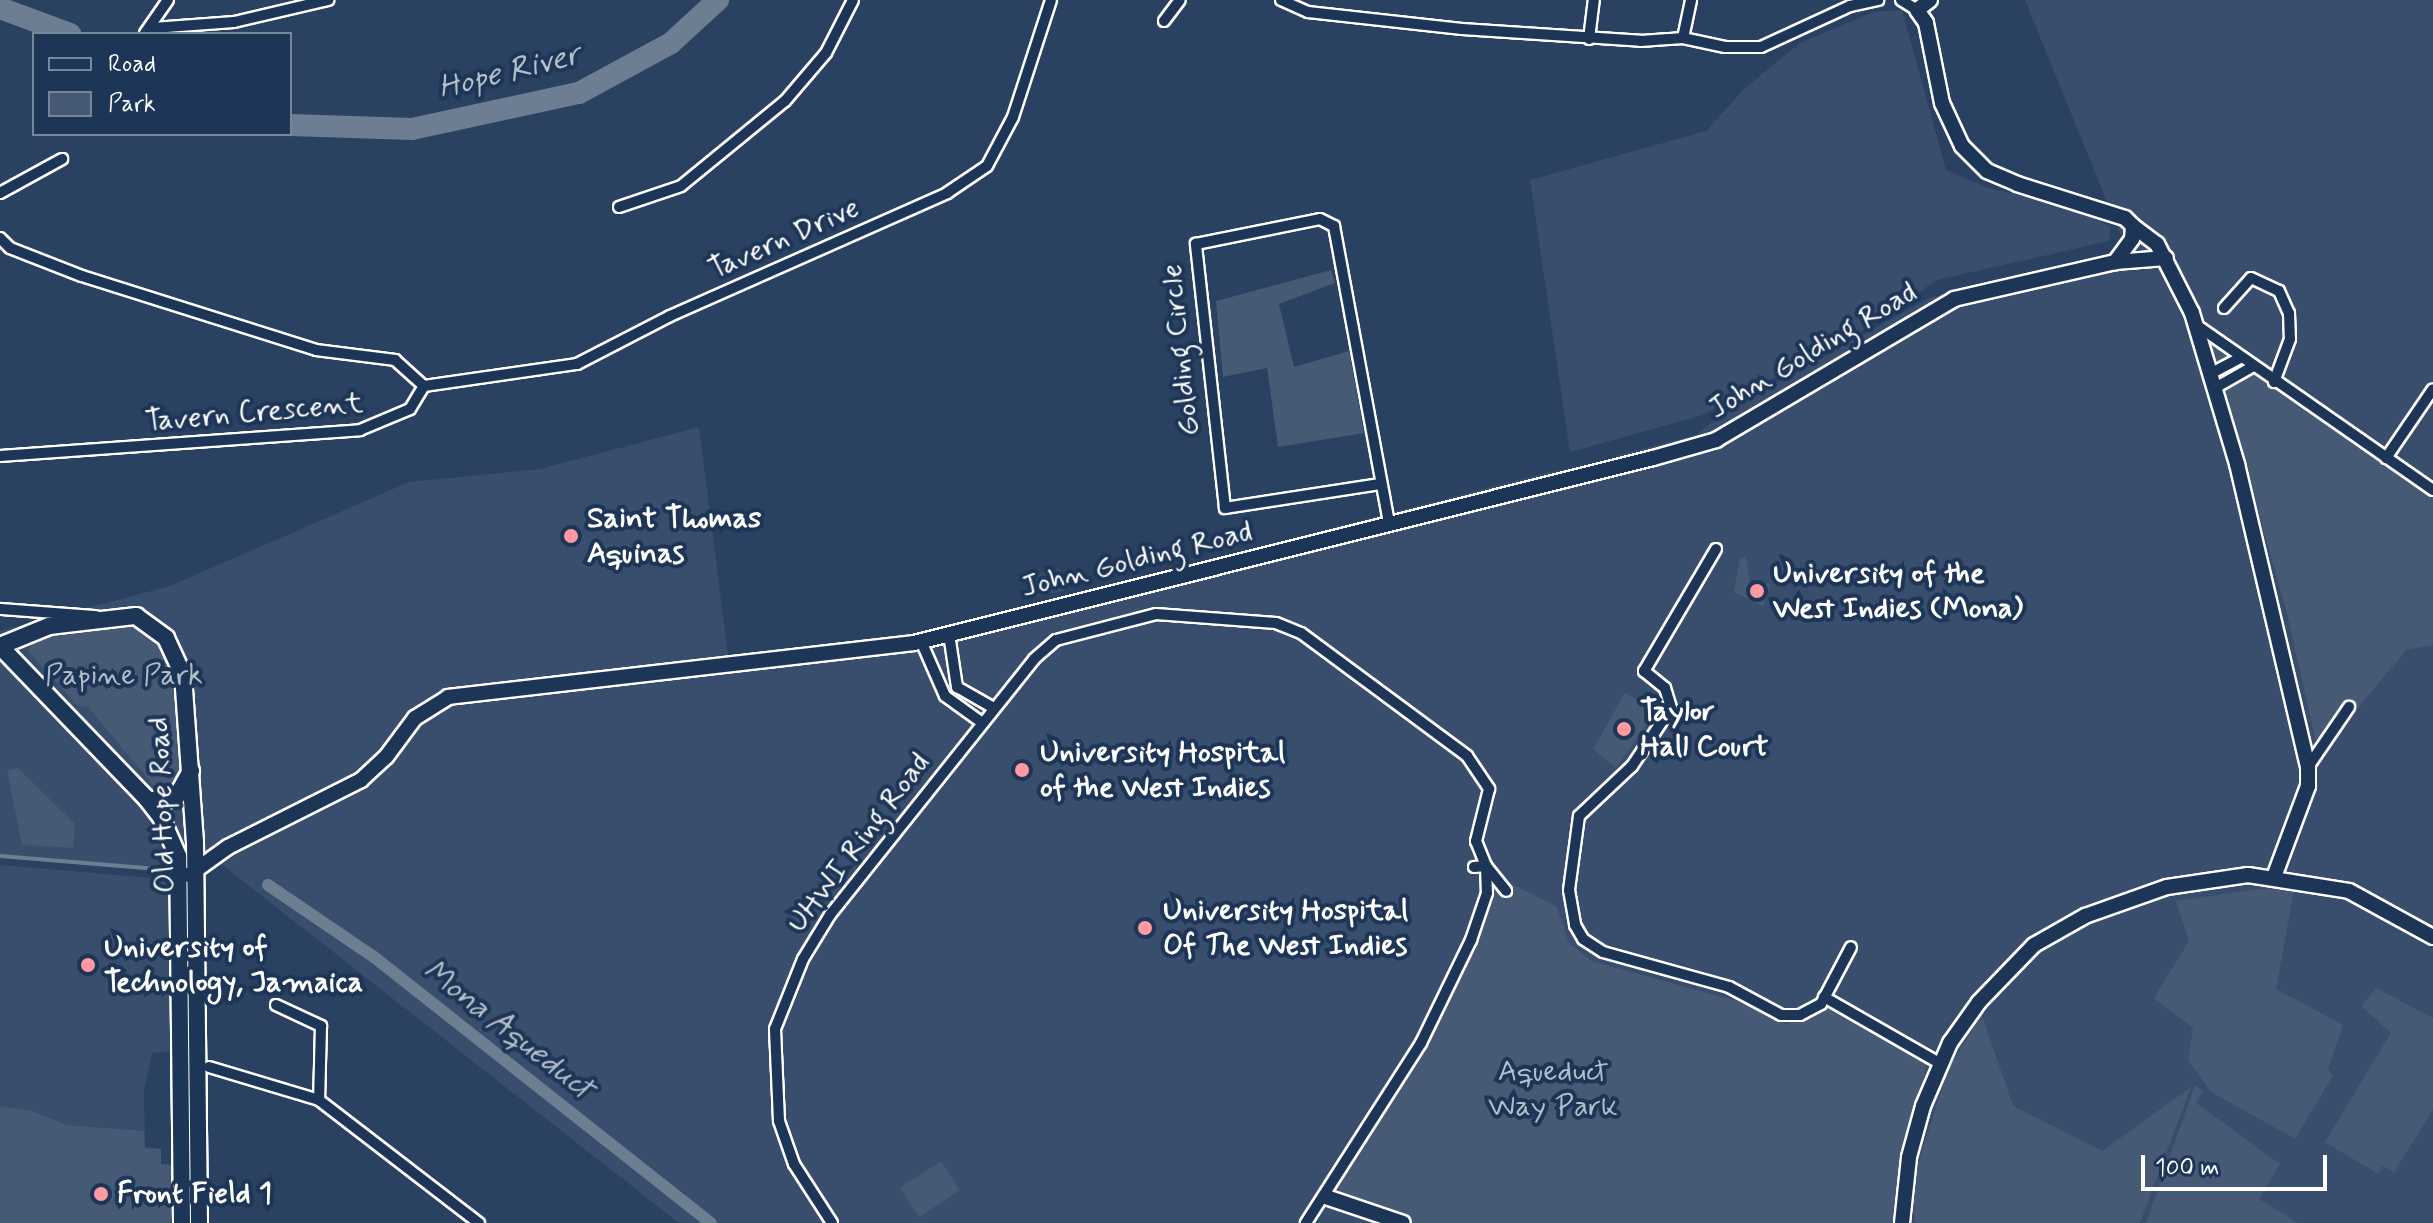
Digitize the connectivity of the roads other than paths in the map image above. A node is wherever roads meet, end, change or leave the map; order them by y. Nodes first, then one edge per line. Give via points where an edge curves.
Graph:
1 (168, 0) edge
2 (328, 0) edge
3 (853, 0) edge
4 (1051, 0) edge
5 (1180, 0) edge
6 (1281, 0) edge
7 (1594, 0) edge
8 (1691, 0) edge
9 (1878, 0) edge
10 (1901, 0) edge
11 (1930, 0) edge
12 (1917, 10) junction
13 (1164, 21) dead end
14 (149, 31) edge
15 (1683, 38) junction
16 (1589, 39) junction
17 (62, 159) dead end
18 (0, 193) edge
19 (619, 207) dead end
20 (2133, 226) junction
21 (0, 238) edge
22 (2166, 258) junction
23 (2115, 262) junction
24 (2224, 308) dead end
25 (2195, 324) junction
26 (2240, 358) junction
27 (2252, 367) junction
28 (2213, 381) junction
29 (2274, 382) junction
30 (424, 386) junction
31 (2433, 389) edge
32 (0, 456) edge
33 (2386, 458) junction
34 (1380, 484) junction
35 (2433, 490) edge
36 (1389, 523) junction
37 (1716, 549) dead end
38 (0, 609) edge
39 (109, 616) junction
40 (949, 634) junction
41 (921, 641) junction
42 (0, 646) edge
43 (992, 707) junction
44 (2349, 707) dead end
45 (981, 722) junction
46 (2308, 767) junction
47 (192, 770) junction
48 (147, 799) junction
49 (1480, 866) junction
50 (188, 876) junction
51 (2274, 877) junction
52 (1506, 891) dead end
53 (2433, 937) edge
54 (1851, 947) dead end
55 (1824, 997) junction
56 (276, 1005) dead end
57 (1941, 1064) junction
58 (209, 1067) dead end
59 (319, 1100) junction
60 (1326, 1197) junction
61 (182, 1223) edge
62 (199, 1223) edge
63 (479, 1223) edge
64 (832, 1223) edge
65 (1306, 1223) edge
66 (1403, 1223) edge
67 (1902, 1223) edge

1 - 14 street
2 - 14 street via 234,22
3 - 19 street via 826,53 785,101 681,186
4 - 30 street, Tavern Drive via 1013,117 987,166 947,193 670,316 577,364
5 - 13 street
6 - 16 street via 1308,12
7 - 16 street
8 - 15 street
9 - 15 street via 1850,6 1761,47 1701,45
10 - 12 street
11 - 12 street
12 - 20 street via 1926,23 1942,103 1962,146 1987,171 2094,204
15 - 16 street
17 - 18 street
20 - 22 street via 2147,233
20 - 23 street via 2127,251
21 - 30 street, Tavern Crescent via 10,248 82,276 316,350 395,360
22 - 23 street, John Golding Road
22 - 25 street
23 - 36 street, John Golding Road via 1954,299 1716,440
24 - 29 street via 2251,278 2279,291 2289,313 2290,339
25 - 26 street
25 - 28 street
26 - 27 street
26 - 28 street
27 - 28 street
27 - 29 street
28 - 46 street
29 - 33 street
30 - 32 street, Tavern Crescent via 410,409 360,430
31 - 33 street
33 - 35 street
34 - 34 street, Golding Circle via 1334,226 1320,219 1196,244 1225,508
34 - 36 street, Golding Circle
36 - 40 street, John Golding Road
37 - 55 street via 1644,671 1665,688 1671,708 1632,766 1579,816 1571,840 1569,890 1575,925 1583,939 1603,952 1729,987 1781,1015 1800,1015
38 - 39 street
39 - 42 main road via 49,626
39 - 47 main road, Old Hope Road via 153,623 177,657 188,704
40 - 41 street, John Golding Road
40 - 43 street via 957,687
41 - 45 street via 945,696
41 - 50 street, John Golding Road via 448,697 415,718 361,780 228,847
42 - 48 main road, Old Hope Road
43 - 45 street, UHWI Ring Road
43 - 49 street, UHWI Ring Road via 1056,640 1103,624 1156,614 1276,623 1321,644 1482,773 1489,789 1476,841
44 - 46 street
45 - 64 street, UHWI Ring Road via 830,915 788,990 775,1029 779,1121 794,1164
46 - 51 street via 2308,786
47 - 48 main road via 177,796 163,802
47 - 50 main road, Old Hope Road
48 - 50 main road, Old Hope Road
49 - 52 street
49 - 60 street via 1483,909 1445,994
50 - 61 main road, Old Hope Road
50 - 62 main road, Old Hope Road
51 - 53 street via 2349,891
51 - 57 street via 2240,876 2167,887 2085,916 2034,945 2004,975 1950,1043
54 - 55 street
55 - 57 street
56 - 59 street via 321,1026
57 - 67 street via 1909,1157
58 - 59 street
59 - 63 street
60 - 65 street
60 - 66 street

